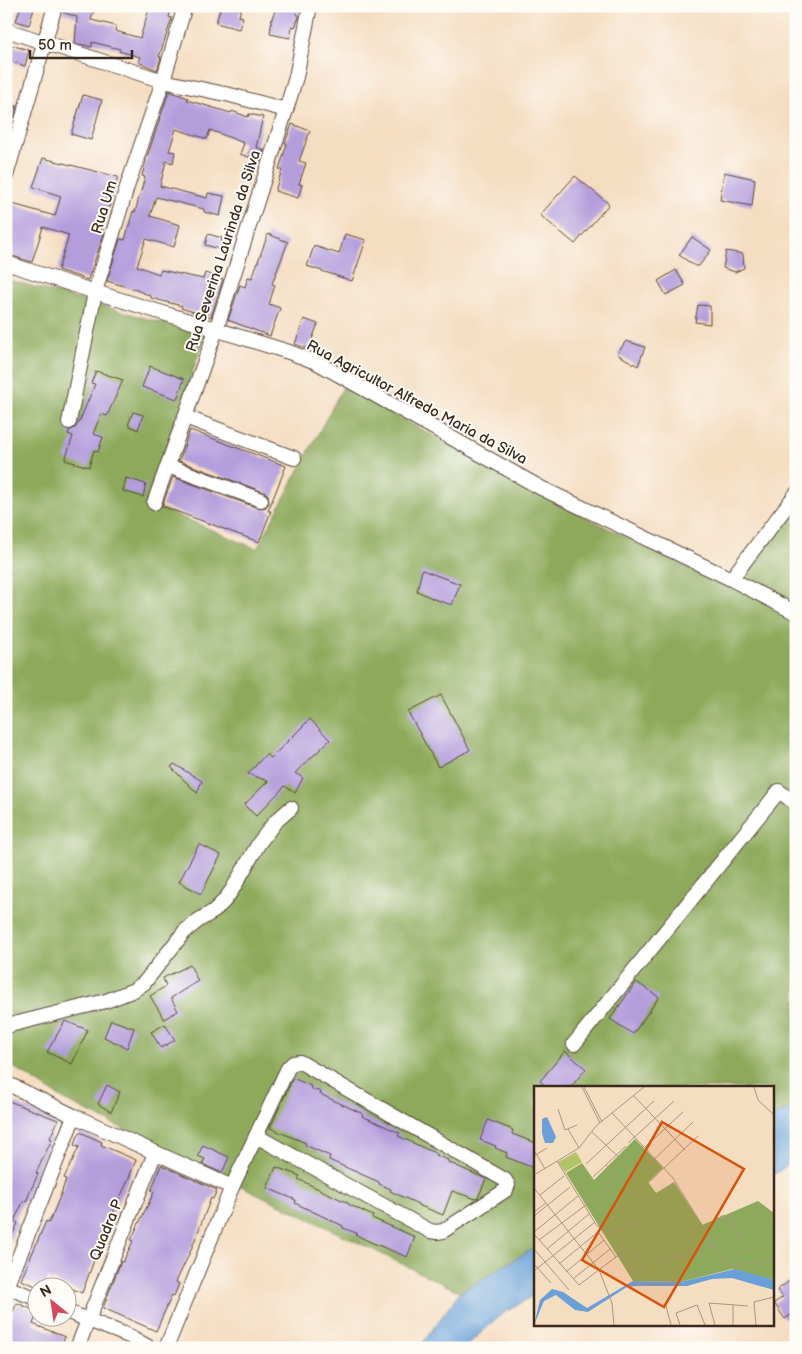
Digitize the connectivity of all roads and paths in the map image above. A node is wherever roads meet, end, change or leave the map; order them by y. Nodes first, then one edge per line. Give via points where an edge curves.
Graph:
1 (55, 6) edge
2 (184, 6) edge
3 (310, 6) edge
4 (6, 30) edge
5 (45, 42) junction
6 (163, 81) junction
7 (286, 110) junction
8 (6, 176) edge
9 (6, 263) edge
10 (95, 292) junction
11 (216, 330) junction
12 (185, 417) junction
13 (68, 422) dead end
14 (294, 458) dead end
15 (168, 466) junction
16 (796, 494) edge
17 (261, 500) dead end
18 (154, 503) dead end
19 (731, 579) junction
20 (796, 613) edge
21 (796, 804) edge
22 (291, 808) dead end
23 (6, 1026) edge
24 (574, 1044) dead end
25 (6, 1083) edge
26 (74, 1116) junction
27 (256, 1136) junction
28 (155, 1153) junction
29 (232, 1187) junction
30 (7, 1288) edge
31 (28, 1296) edge
32 (78, 1316) edge
33 (88, 1320) junction
34 (77, 1348) edge
35 (150, 1348) edge
36 (166, 1348) edge

1 - 5 street
2 - 6 street, Rua Um
3 - 7 street, Rua Severina Laurinda da Silva
4 - 5 street
5 - 6 street
5 - 8 street
6 - 7 street via 230,94
6 - 10 street, Rua Um
7 - 11 street, Rua Severina Laurinda da Silva
9 - 10 street, Rua Agricultor Alfredo Maria da Silva
10 - 11 street, Rua Agricultor Alfredo Maria da Silva
10 - 13 street, Rua Um
11 - 12 street, Rua Severina Laurinda da Silva
11 - 19 street, Rua Agricultor Alfredo Maria da Silva via 316,362 541,488
12 - 14 street
12 - 15 street, Rua Severina Laurinda da Silva
15 - 17 street
15 - 18 street, Rua Severina Laurinda da Silva
16 - 19 street
19 - 20 street, Rua Agricultor Alfredo Maria da Silva
21 - 24 street via 779,791
22 - 23 street via 259,843 224,901 185,931 144,983 106,1001
25 - 26 street
26 - 28 street
26 - 30 street
27 - 27 street via 288,1068 300,1062 505,1180 508,1185 506,1190 443,1231 436,1232
27 - 29 street
28 - 29 street
28 - 33 street, Quadra P
29 - 36 street
30 - 31 street
32 - 33 street
33 - 34 street, Quadra P
33 - 35 street

